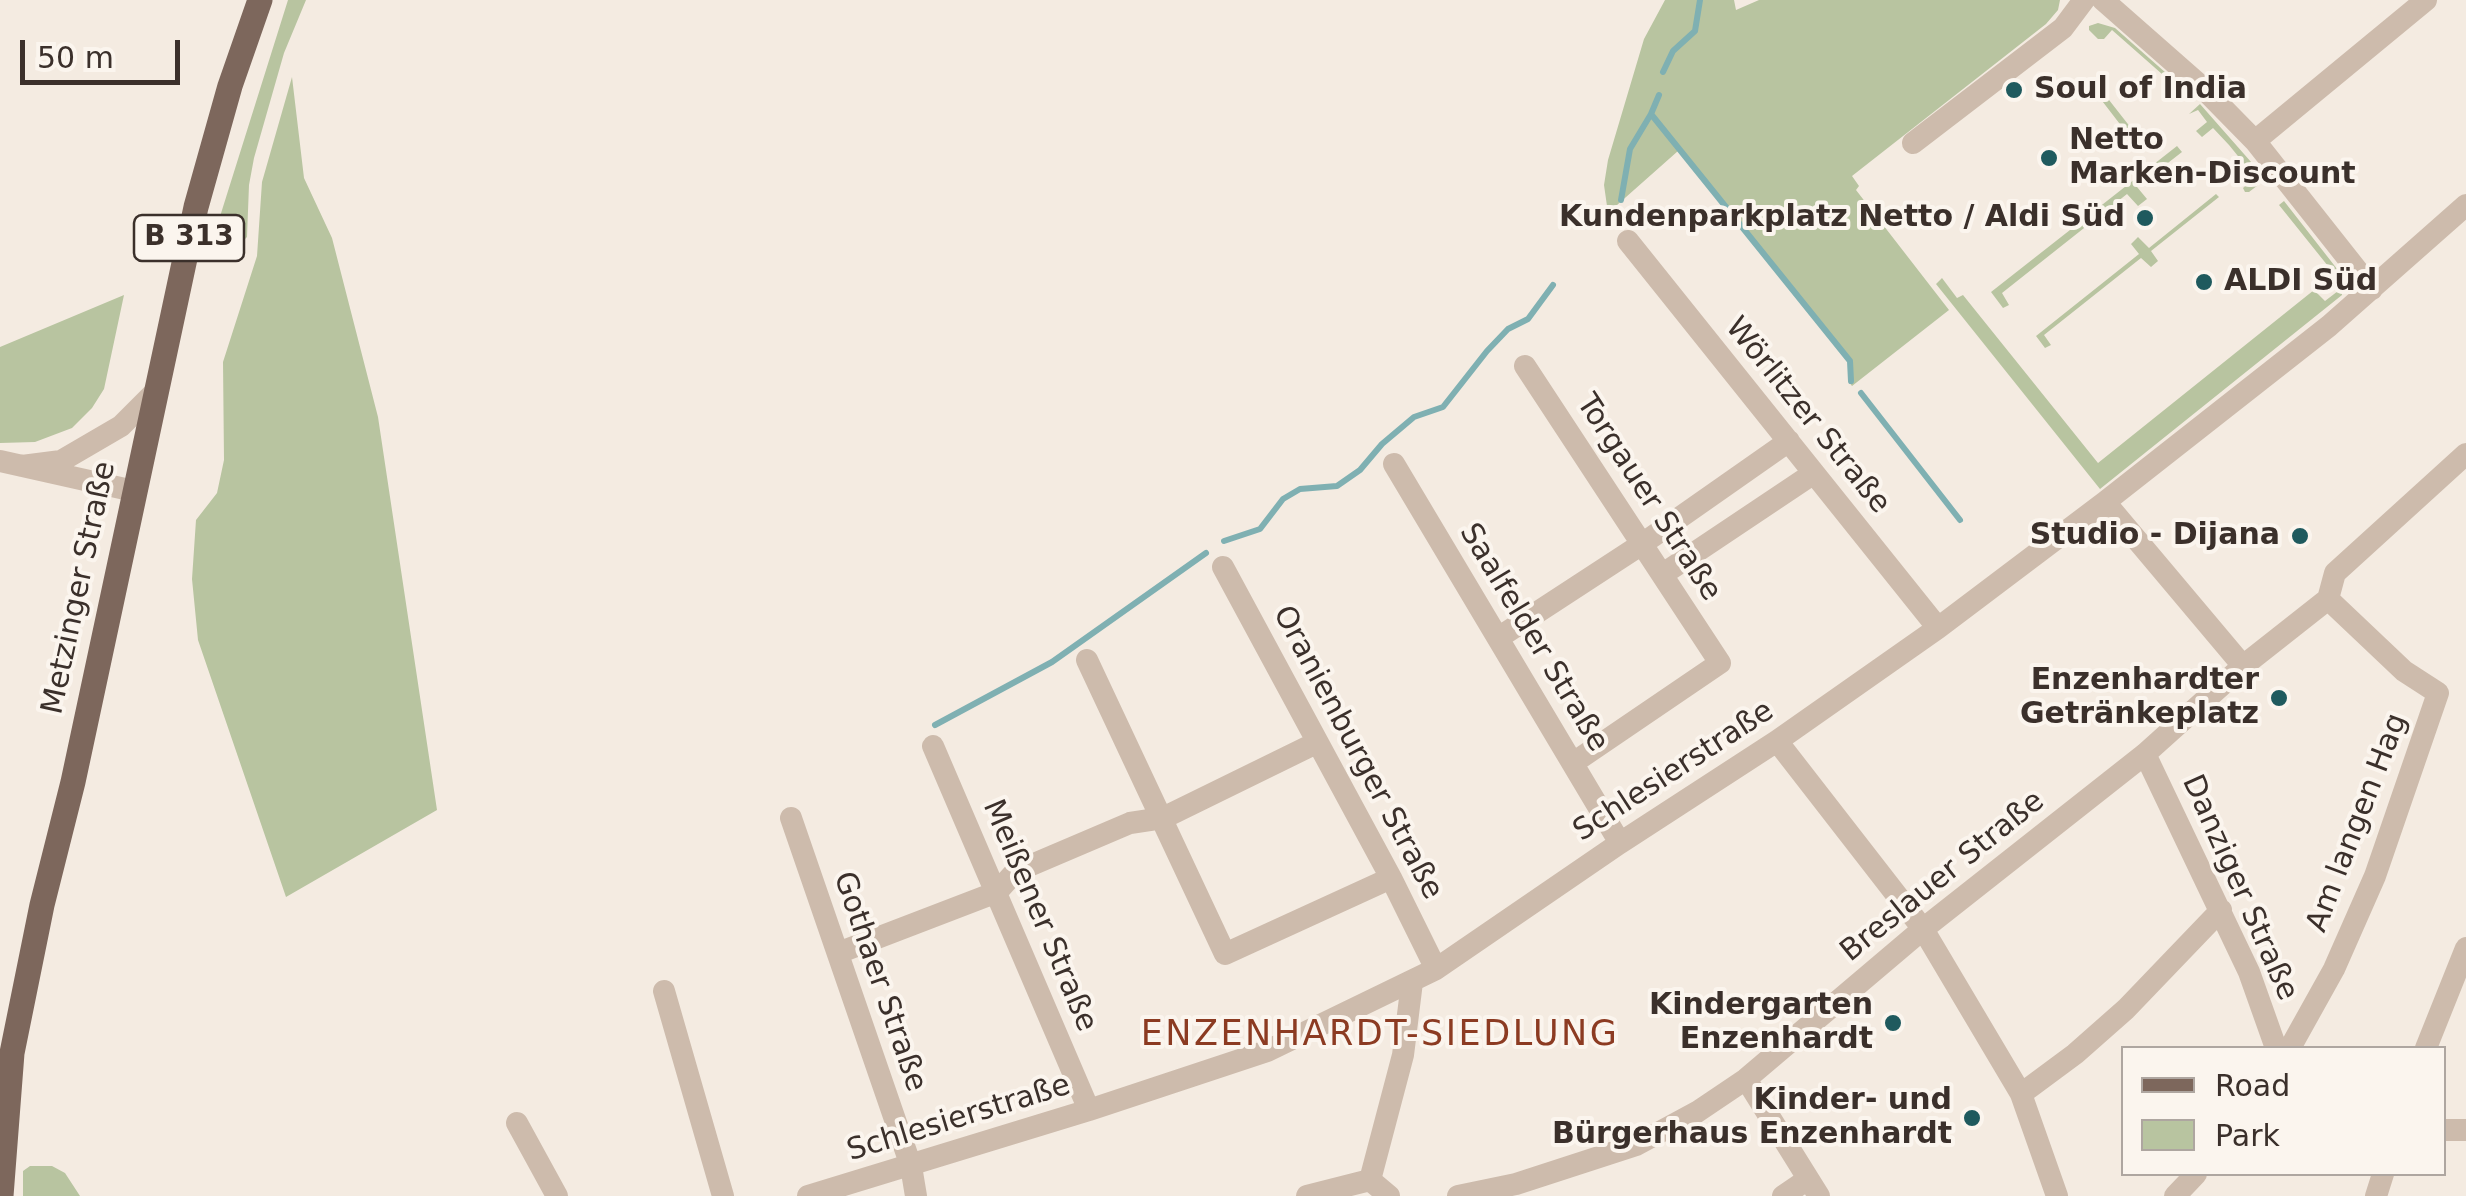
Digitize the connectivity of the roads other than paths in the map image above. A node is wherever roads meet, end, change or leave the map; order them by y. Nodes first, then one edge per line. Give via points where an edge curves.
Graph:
1 (260, 0) edge
2 (2084, 0) edge
3 (2103, 0) edge
4 (2426, 0) edge
5 (2255, 140) junction
6 (1913, 144) dead end
7 (2466, 206) edge
8 (1628, 241) dead end
9 (2372, 289) junction
10 (1525, 366) dead end
11 (155, 392) junction
12 (1788, 441) junction
13 (2466, 454) edge
14 (11, 464) edge
15 (1394, 464) dead end
16 (1814, 473) junction
17 (134, 491) junction
18 (1715, 493) junction
19 (2106, 502) junction
20 (1737, 524) junction
21 (1642, 544) junction
22 (1223, 566) dead end
23 (1663, 574) junction
24 (2328, 598) junction
25 (1938, 628) junction
26 (1498, 638) junction
27 (1087, 660) dead end
28 (2243, 666) junction
29 (1777, 741) junction
30 (1316, 742) junction
31 (933, 746) dead end
32 (2145, 754) junction
33 (1573, 763) junction
34 (791, 818) dead end
35 (1163, 818) junction
36 (1620, 843) junction
37 (1391, 878) junction
38 (997, 892) junction
39 (2221, 910) junction
40 (1923, 929) junction
41 (2466, 948) edge
42 (838, 954) junction
43 (1436, 969) junction
44 (1412, 982) junction
45 (664, 991) dead end
46 (2275, 1046) edge
47 (2291, 1046) edge
48 (2427, 1046) edge
49 (1746, 1079) junction
50 (2020, 1094) junction
51 (1090, 1110) junction
52 (517, 1124) dead end
53 (912, 1166) junction
54 (2194, 1176) edge
55 (1370, 1180) junction
56 (1813, 1187) edge
57 (0, 1196) edge
58 (557, 1196) edge
59 (723, 1196) edge
60 (808, 1196) edge
61 (916, 1196) edge
62 (1307, 1196) edge
63 (1389, 1196) edge
64 (1458, 1196) edge
65 (1784, 1196) edge
66 (2057, 1196) edge
67 (2174, 1196) edge

1 - 11 main road, Metzinger Straße / B 313 via 212,144
2 - 6 street via 2063,28
3 - 5 street
4 - 5 street
5 - 9 street
7 - 9 street, Schlesierstraße
8 - 12 street, Wörlitzer Straße
9 - 19 street, Schlesierstraße
10 - 21 street, Torgauer Straße
11 - 14 street via 121,426 61,460
11 - 17 main road, Metzinger Straße / B 313
12 - 16 street, Wörlitzer Straße
12 - 18 street
13 - 24 street via 2335,572
14 - 17 street
15 - 26 street, Saalfelder Straße
16 - 20 street
16 - 25 street, Wörlitzer Straße
17 - 57 main road, Metzinger Straße / B 313 via 12,1053
18 - 20 street
18 - 21 street
19 - 25 street, Schlesierstraße
19 - 28 street
20 - 23 street
21 - 23 street, Torgauer Straße
21 - 26 street
22 - 30 street, Oranienburger Straße
23 - 33 street, Torgauer Straße via 1720,663
24 - 28 street, Breslauer Straße
24 - 47 street, Am langen Hag via 2404,671 2438,693 2375,876
25 - 29 street, Schlesierstraße
26 - 33 street, Saalfelder Straße
27 - 35 street
28 - 32 street, Breslauer Straße
29 - 36 street, Schlesierstraße
29 - 40 street
30 - 35 street
30 - 37 street, Oranienburger Straße
31 - 38 street, Meißener Straße
32 - 39 street, Danziger Straße
32 - 40 street, Breslauer Straße
33 - 36 street, Saalfelder Straße
34 - 42 street, Gothaer Straße
35 - 37 street via 1225,954
35 - 38 street via 1130,822 1016,872
36 - 43 street, Schlesierstraße
37 - 43 street, Oranienburger Straße
38 - 42 street
38 - 51 street, Meißener Straße
39 - 46 street, Danziger Straße
39 - 50 street via 2126,1009
40 - 49 street, Breslauer Straße
40 - 50 street
41 - 48 street
42 - 53 street, Gothaer Straße
43 - 44 street, Schlesierstraße
44 - 51 street, Schlesierstraße via 1268,1051
44 - 55 street via 1403,1055
45 - 59 street
49 - 56 street
49 - 64 street, Breslauer Straße via 1636,1145
50 - 66 street
51 - 53 street, Schlesierstraße
52 - 58 street
53 - 60 street, Schlesierstraße
53 - 61 street, Gothaer Straße
54 - 67 street
55 - 62 street
55 - 63 street
56 - 65 street

